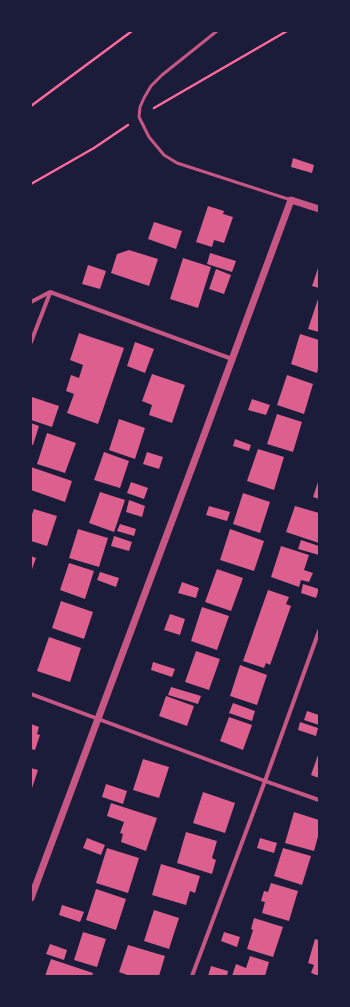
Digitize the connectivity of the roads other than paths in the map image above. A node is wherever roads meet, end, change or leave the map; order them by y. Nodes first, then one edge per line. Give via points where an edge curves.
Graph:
1 (217, 31) edge
2 (291, 200) junction
3 (319, 209) edge
4 (50, 292) junction
5 (31, 302) edge
6 (31, 342) edge
7 (232, 359) junction
8 (319, 631) edge
9 (31, 694) edge
10 (98, 718) junction
11 (265, 781) junction
12 (319, 800) edge
13 (31, 898) edge
14 (192, 976) edge

1 - 2 lane via 151,86 140,108 139,117 156,146 177,163
2 - 3 street
2 - 7 street
4 - 5 street
4 - 6 street
4 - 7 street
7 - 10 street
8 - 11 street
9 - 10 street
10 - 11 street
10 - 13 street
11 - 12 street
11 - 14 street

